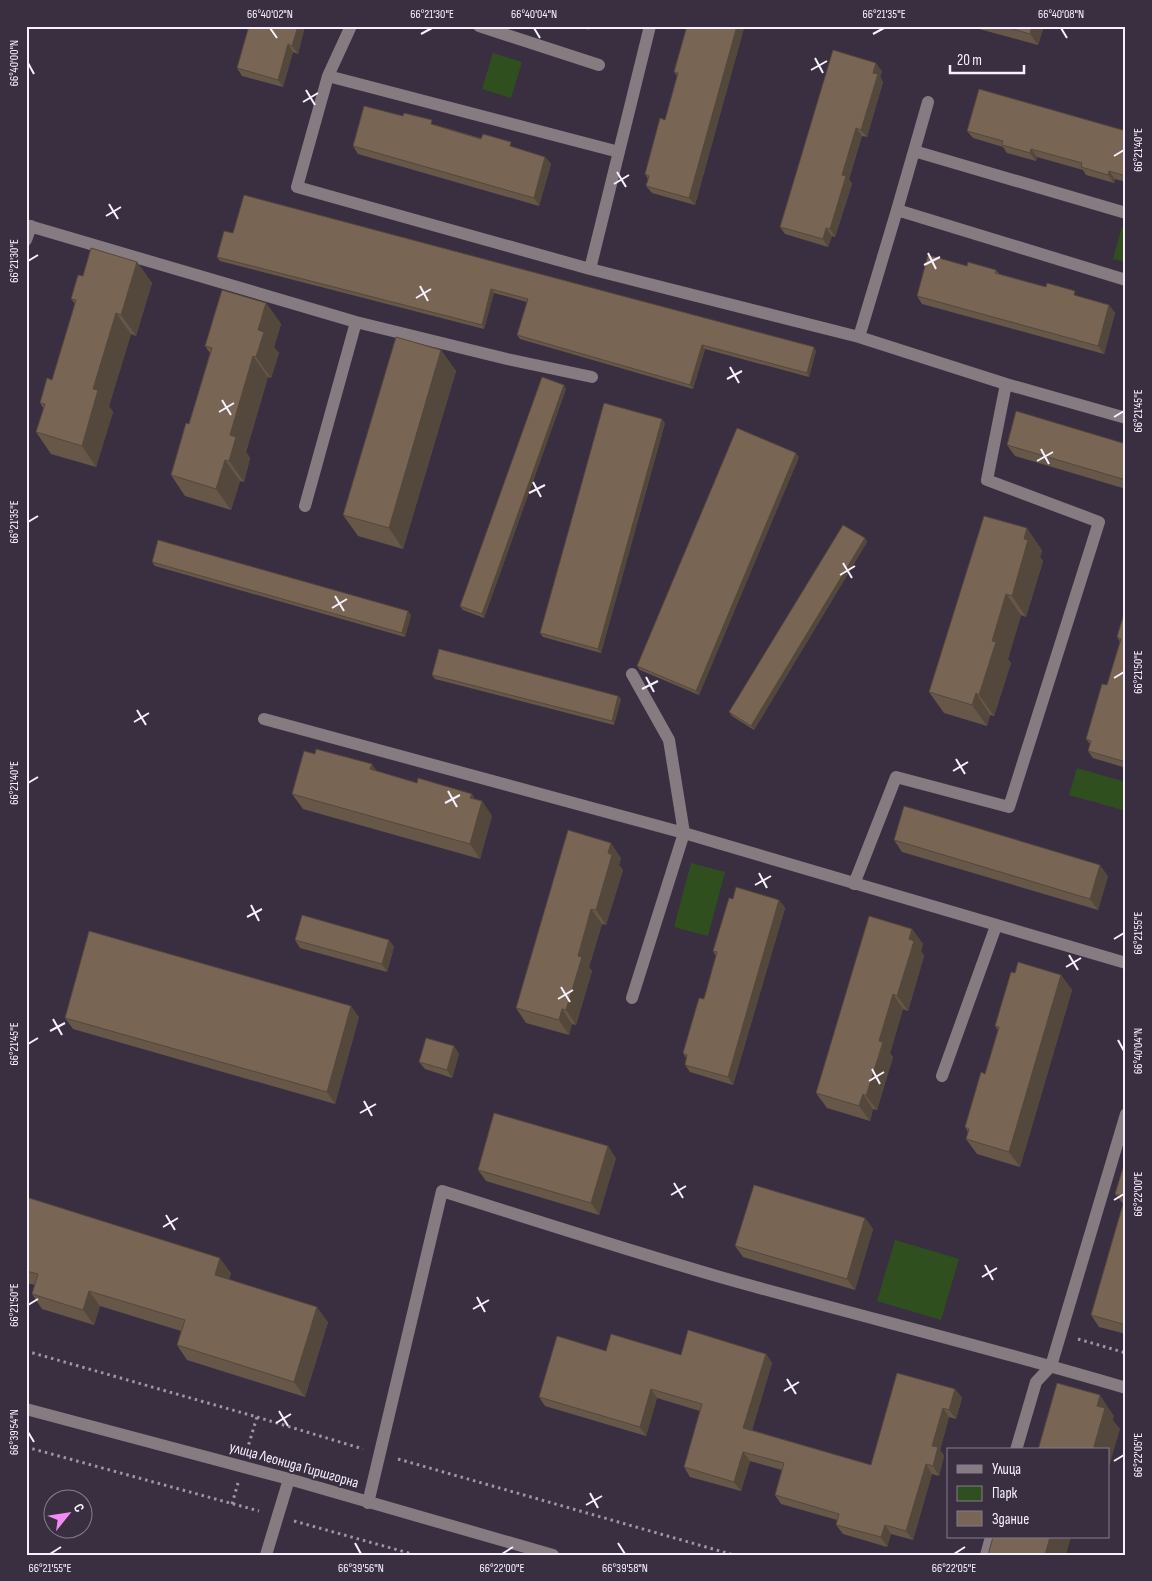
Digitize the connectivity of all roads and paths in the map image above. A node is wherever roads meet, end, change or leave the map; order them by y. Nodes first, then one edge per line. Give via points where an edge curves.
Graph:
1 (351, 26) edge
2 (480, 26) edge
3 (650, 26) edge
4 (599, 65) dead end
5 (328, 76) junction
6 (928, 102) dead end
7 (914, 151) junction
8 (619, 152) junction
9 (897, 210) junction
10 (1126, 213) edge
11 (28, 225) edge
12 (26, 240) edge
13 (590, 269) junction
14 (1126, 280) edge
15 (356, 322) junction
16 (859, 336) junction
17 (592, 376) dead end
18 (1006, 384) junction
19 (1126, 418) edge
20 (305, 506) dead end
21 (632, 674) dead end
22 (264, 719) dead end
23 (684, 833) junction
24 (854, 884) junction
25 (996, 926) junction
26 (1126, 963) edge
27 (632, 998) dead end
28 (942, 1076) dead end
29 (1126, 1114) edge
30 (1061, 1334) junction
31 (26, 1352) edge
32 (1126, 1353) edge
33 (1052, 1366) junction
34 (1126, 1388) edge
35 (26, 1409) edge
36 (256, 1417) junction
37 (26, 1447) edge
38 (1017, 1448) edge
39 (379, 1454) junction
40 (242, 1467) junction
41 (289, 1479) junction
42 (368, 1503) junction
43 (232, 1504) junction
44 (278, 1516) junction
45 (991, 1538) edge
46 (266, 1555) edge
47 (416, 1555) edge
48 (553, 1555) edge
49 (734, 1555) edge
50 (986, 1555) edge

1 - 5 street
2 - 4 street
3 - 8 street
5 - 8 street
5 - 13 street via 297,187
6 - 7 street
7 - 9 street
7 - 10 street
8 - 13 street
9 - 14 street
9 - 16 street
11 - 12 street
11 - 15 street
13 - 16 street
15 - 17 street
15 - 20 street
16 - 18 street
18 - 19 street
18 - 24 street via 987,480 1099,522 1009,807 896,777
21 - 23 street via 669,740
22 - 23 street
23 - 24 street
23 - 27 street
24 - 25 street
25 - 26 street
25 - 28 street
29 - 30 street
30 - 32 path
30 - 33 street
31 - 36 path
33 - 34 street
33 - 38 street via 1036,1382
33 - 39 street via 722,1277 442,1190
35 - 40 street, улица Леонида Гиршгорна
36 - 39 path
36 - 40 path
37 - 43 path
39 - 42 street
39 - 49 path
40 - 41 street, улица Леонида Гиршгорна
40 - 43 path
41 - 42 street, улица Леонида Гиршгорна
41 - 44 street
42 - 48 street, улица Леонида Гиршгорна
43 - 44 path
44 - 46 street
44 - 47 path
45 - 50 street

